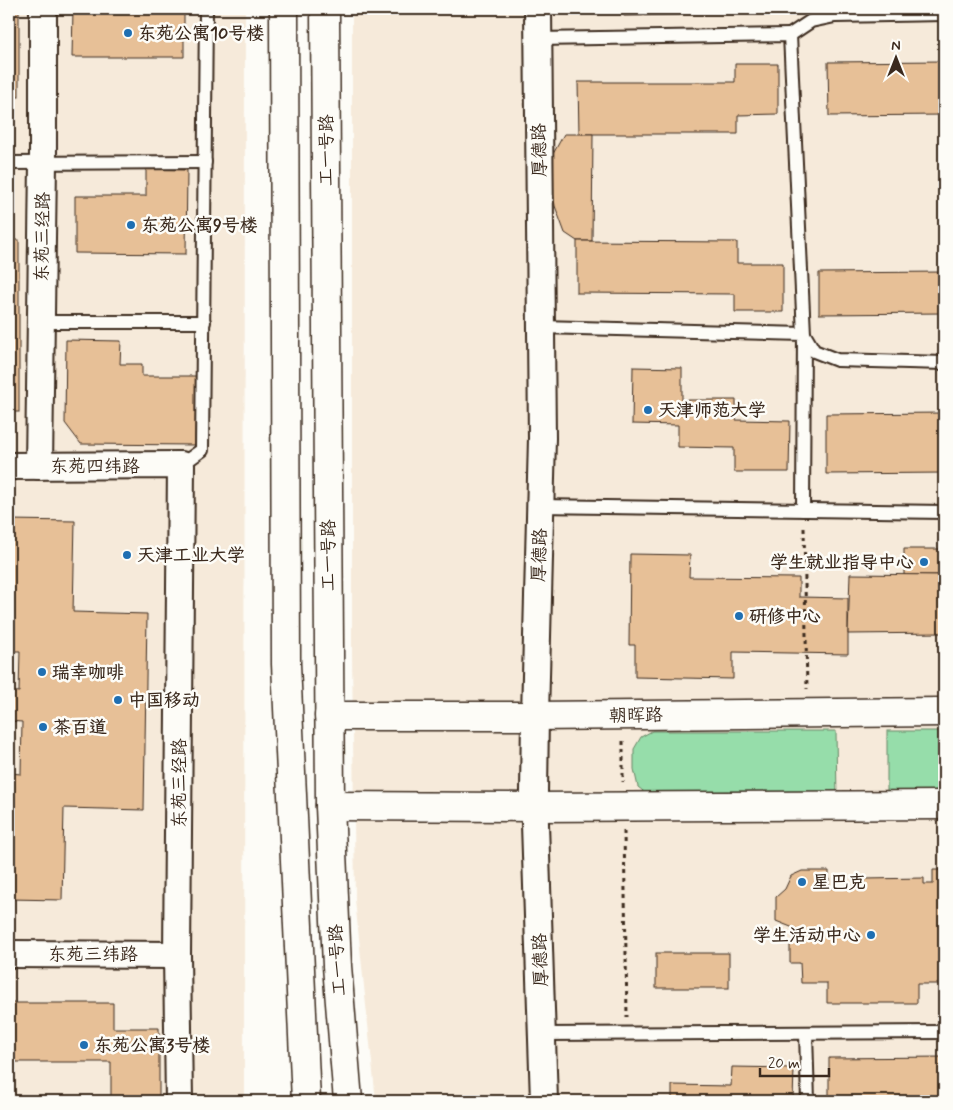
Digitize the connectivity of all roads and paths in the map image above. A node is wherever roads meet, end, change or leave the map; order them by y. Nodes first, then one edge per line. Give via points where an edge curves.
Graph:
1 (43, 9) edge
2 (206, 9) edge
3 (284, 9) edge
4 (325, 9) edge
5 (538, 9) edge
6 (944, 14) edge
7 (811, 15) edge
8 (790, 35) junction
9 (538, 38) junction
10 (205, 162) junction
11 (9, 163) edge
12 (43, 163) junction
13 (42, 322) junction
14 (204, 322) junction
15 (541, 327) junction
16 (804, 334) junction
17 (944, 363) edge
18 (181, 465) junction
19 (9, 466) edge
20 (39, 466) junction
21 (540, 506) junction
22 (803, 510) junction
23 (944, 512) edge
24 (944, 712) edge
25 (807, 713) junction
26 (623, 715) junction
27 (329, 716) junction
28 (535, 716) junction
29 (944, 805) edge
30 (330, 806) junction
31 (535, 807) junction
32 (624, 807) junction
33 (9, 954) edge
34 (178, 955) junction
35 (944, 1032) edge
36 (806, 1033) junction
37 (542, 1034) junction
38 (627, 1034) junction
39 (179, 1101) edge
40 (306, 1101) edge
41 (348, 1101) edge
42 (544, 1101) edge
43 (808, 1101) edge

1 - 12 street, 东苑三经路
2 - 10 lane
3 - 40 main road via 286,664
4 - 27 main road, 工一号路
5 - 9 street, 厚德路
6 - 7 lane
7 - 8 lane
8 - 9 lane
8 - 16 lane
9 - 15 street, 厚德路
10 - 12 lane
10 - 14 lane
11 - 12 lane
12 - 13 street, 东苑三经路
13 - 14 lane
13 - 20 street, 东苑三经路
14 - 18 lane via 202,450
15 - 16 lane
15 - 21 street, 厚德路
16 - 17 lane via 814,351 837,360
16 - 22 lane
18 - 20 street, 东苑四纬路
18 - 34 street, 东苑三经路
19 - 20 street, 东苑四纬路
21 - 22 lane
21 - 28 street, 厚德路
22 - 23 lane
22 - 25 path
24 - 25 main road, 朝晖路
25 - 26 main road, 朝晖路
26 - 28 main road, 朝晖路
26 - 32 path
27 - 28 main road, 朝晖路
27 - 30 main road, 工一号路
28 - 31 street, 厚德路
29 - 32 main road
30 - 31 main road
30 - 41 main road, 工一号路 via 337,966
31 - 32 main road
31 - 37 street, 厚德路
32 - 38 path
33 - 34 street, 东苑三纬路
34 - 39 street, 东苑三经路
35 - 36 lane
36 - 38 lane
36 - 43 lane
37 - 38 lane
37 - 42 street, 厚德路

